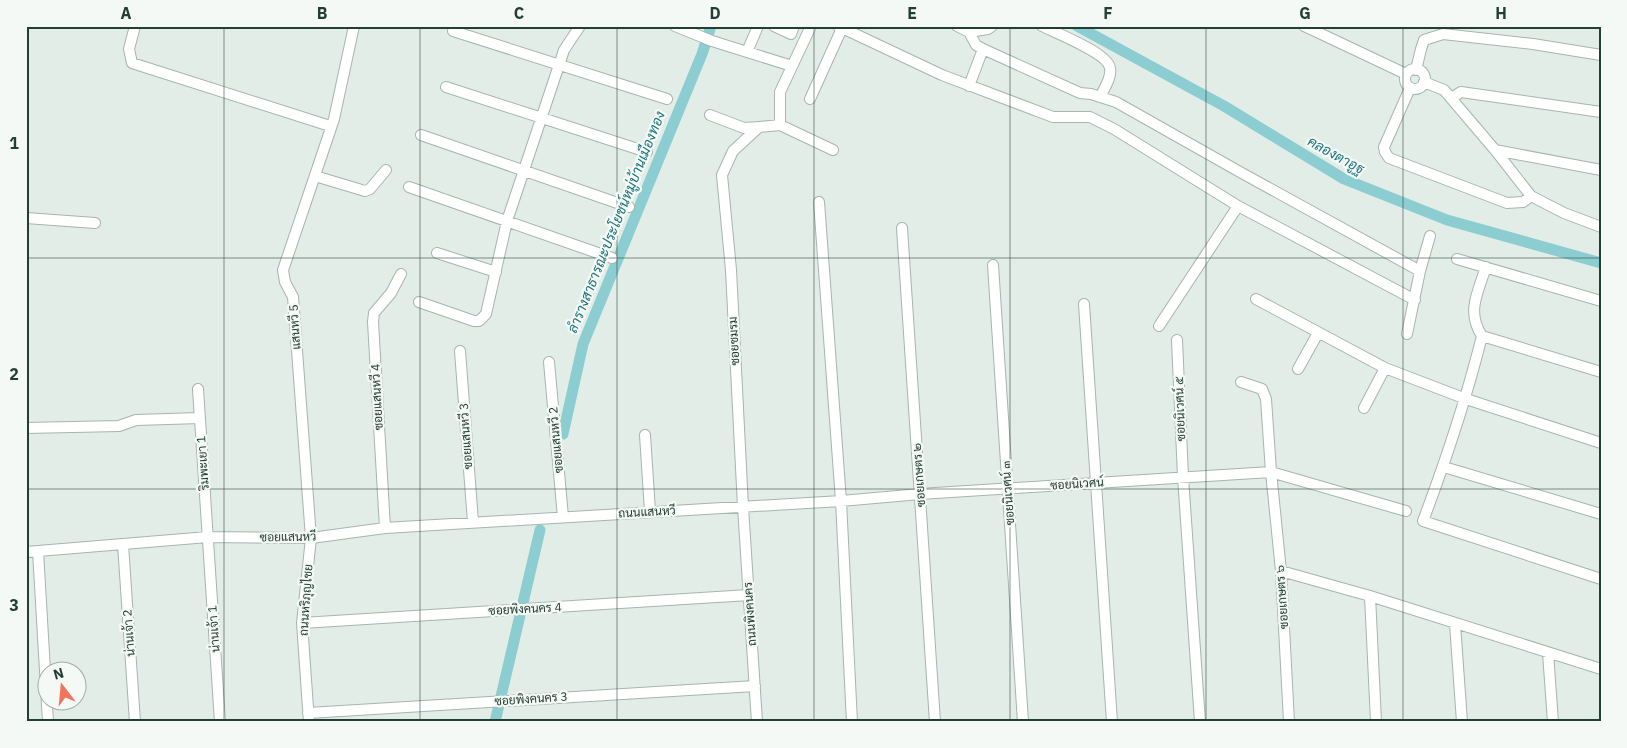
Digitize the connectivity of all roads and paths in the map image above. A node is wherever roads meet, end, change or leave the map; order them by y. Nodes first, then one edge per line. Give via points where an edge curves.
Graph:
1 (135, 26) edge
2 (354, 26) edge
3 (580, 26) edge
4 (675, 26) edge
5 (758, 26) edge
6 (774, 26) edge
7 (794, 26) edge
8 (812, 26) edge
9 (957, 26) edge
10 (992, 26) edge
11 (1042, 26) edge
12 (1304, 26) edge
13 (841, 27) edge
14 (1315, 29) edge
15 (453, 31) dead end
16 (969, 32) junction
17 (982, 49) junction
18 (747, 52) junction
19 (1601, 55) edge
20 (559, 64) junction
21 (792, 66) junction
22 (1411, 72) junction
23 (1424, 82) junction
24 (969, 86) junction
25 (446, 87) dead end
26 (1410, 88) junction
27 (1100, 97) junction
28 (1451, 98) junction
29 (667, 99) dead end
30 (810, 99) dead end
31 (1601, 112) edge
32 (710, 115) dead end
33 (542, 119) junction
34 (780, 125) junction
35 (330, 126) junction
36 (759, 127) junction
37 (420, 135) dead end
38 (833, 150) dead end
39 (1495, 150) junction
40 (647, 152) dead end
41 (386, 170) dead end
42 (1601, 170) edge
43 (525, 171) junction
44 (315, 176) junction
45 (409, 187) dead end
46 (1531, 196) junction
47 (819, 202) dead end
48 (1238, 206) junction
49 (629, 207) dead end
50 (26, 218) edge
51 (507, 221) junction
52 (95, 223) dead end
53 (1601, 227) edge
54 (902, 228) dead end
55 (1430, 236) dead end
56 (437, 253) dead end
57 (612, 258) dead end
58 (1457, 259) dead end
59 (993, 265) dead end
60 (1486, 267) junction
61 (1420, 271) junction
62 (496, 272) junction
63 (401, 274) dead end
64 (1256, 299) dead end
65 (1415, 300) junction
66 (1601, 301) edge
67 (419, 302) dead end
68 (1084, 304) dead end
69 (1159, 326) dead end
70 (1318, 333) junction
71 (1407, 334) dead end
72 (1482, 336) junction
73 (1177, 340) dead end
74 (460, 350) dead end
75 (549, 362) dead end
76 (1386, 368) junction
77 (1298, 369) dead end
78 (1601, 372) edge
79 (1241, 382) dead end
80 (198, 389) dead end
81 (1466, 399) junction
82 (1364, 408) dead end
83 (200, 418) junction
84 (26, 428) edge
85 (645, 435) dead end
86 (1601, 443) edge
87 (1444, 466) junction
88 (1271, 472) junction
89 (1183, 477) junction
90 (1097, 483) junction
91 (1008, 488) junction
92 (920, 494) junction
93 (841, 501) junction
94 (743, 507) junction
95 (1406, 511) dead end
96 (650, 512) junction
97 (1601, 514) edge
98 (563, 517) junction
99 (550, 518) joint
100 (473, 522) junction
101 (385, 528) junction
102 (208, 536) junction
103 (311, 538) junction
104 (123, 544) junction
105 (38, 551) junction
106 (26, 552) edge
107 (1281, 571) junction
108 (1601, 579) edge
109 (749, 595) junction
110 (1370, 596) junction
111 (302, 623) junction
112 (1455, 624) junction
113 (1548, 653) junction
114 (1601, 669) edge
115 (755, 686) junction
116 (308, 717) edge
117 (48, 722) edge
118 (135, 722) edge
119 (220, 722) edge
120 (757, 722) edge
121 (852, 722) edge
122 (935, 722) edge
123 (1023, 722) edge
124 (1112, 722) edge
125 (1200, 722) edge
126 (1289, 722) edge
127 (1376, 722) edge
128 (1462, 722) edge
129 (1553, 722) edge

1 - 35 street via 129,49 132,63
2 - 35 street, แสนหวี 5
3 - 20 street
4 - 18 street
5 - 18 street
6 - 7 street via 791,34
8 - 21 street
9 - 16 street
10 - 16 street
11 - 27 street via 1091,49 1108,61 1110,73
12 - 14 street
13 - 24 street
13 - 30 street
14 - 22 street
15 - 20 street
16 - 17 street
17 - 24 street
17 - 27 street via 1080,93
18 - 21 street
19 - 22 street via 1443,34 1424,40
20 - 29 street
20 - 33 street
21 - 34 street via 780,92
22 - 23 street via 1420,71 1425,77
22 - 26 street via 1405,82
23 - 26 street via 1418,89
23 - 28 street via 1444,90
24 - 48 street via 1053,117 1090,117
25 - 33 street
26 - 46 street via 1384,147 1389,158 1507,203 1523,202
27 - 61 street via 1116,102
28 - 31 street via 1462,92
28 - 39 street
32 - 36 street via 744,128
33 - 40 street
33 - 43 street
34 - 36 street
34 - 38 street
35 - 44 street, แสนหวี 5
36 - 94 street, ซอยชมรม via 733,151 722,175 731,270
37 - 43 street
39 - 42 street
39 - 46 street
41 - 44 street via 365,191
43 - 49 street
43 - 51 street
44 - 103 street, แสนหวี 5 via 282,270 293,297
45 - 51 street
46 - 53 street via 1547,206
47 - 93 street
48 - 65 street
48 - 69 street
50 - 52 street
51 - 57 street
51 - 62 street
54 - 92 street, ซอยเกษตร ๒
55 - 61 street
56 - 62 street
58 - 60 street
59 - 91 street, ซอยนิเวศน์ ๓
60 - 66 street
60 - 72 street via 1474,309 1476,327
61 - 65 street
62 - 67 street via 486,314 479,321
63 - 101 street, ซอยแสนหวี 4 via 372,322
64 - 70 street
65 - 71 street
68 - 90 street
70 - 76 street
70 - 77 street
72 - 78 street
72 - 81 street
73 - 89 street, ซอยนิเวศน์ ๕
74 - 100 street, ซอยแสนหวี 3
75 - 98 street, ซอยแสนหวี 2
76 - 81 street
76 - 82 street
79 - 88 street, ซอยเกษตร ๖ via 1262,389 1266,399
80 - 83 street, ริมพะเยา 1
81 - 86 street
81 - 87 street
83 - 84 street via 136,420 119,426
83 - 102 street, ริมพะเยา 1
85 - 96 street
87 - 97 street
87 - 108 street via 1423,521
88 - 89 street, ซอยนิเวศน์
88 - 95 street, ซอยนิเวศน์
88 - 107 street, ซอยเกษตร ๖
89 - 90 street, ซอยนิเวศน์
89 - 125 street, ซอยนิเวศน์ ๕
90 - 91 street, ซอยนิเวศน์
90 - 124 street
91 - 92 street, ซอยนิเวศน์
91 - 123 street, ซอยนิเวศน์ ๓
92 - 93 street, ซอยนิเวศน์
92 - 122 street, ซอยเกษตร ๒
93 - 94 street, ซอยนิเวศน์
93 - 121 street
94 - 96 street, ถนนแสนหวี
94 - 109 street, ถนนพิงคนคร
96 - 98 street, ถนนแสนหวี
98 - 99 street, ถนนแสนหวี
99 - 100 street, ซอยแสนหวี
100 - 101 street, ซอยแสนหวี
101 - 103 street, ซอยแสนหวี
102 - 103 street, ซอยแสนหวี
102 - 104 street, ซอยแสนหวี
102 - 119 street, น่านเจ้า 1
103 - 111 street, ถนนหริภุญไชย
104 - 105 street, ซอยแสนหวี
104 - 118 street, น่านเจ้า 2
105 - 106 street, ซอยแสนหวี
105 - 117 street
107 - 110 street
107 - 126 street, ซอยเกษตร ๖
109 - 111 street, ซอยพิงคนคร 4
109 - 115 street, ถนนพิงคนคร
110 - 112 street
110 - 127 street
111 - 116 street, ถนนหริภุญไชย
112 - 113 street
112 - 128 street
113 - 114 street
113 - 129 street
115 - 116 street, ซอยพิงคนคร 3 via 511,700
115 - 120 street, ถนนพิงคนคร

